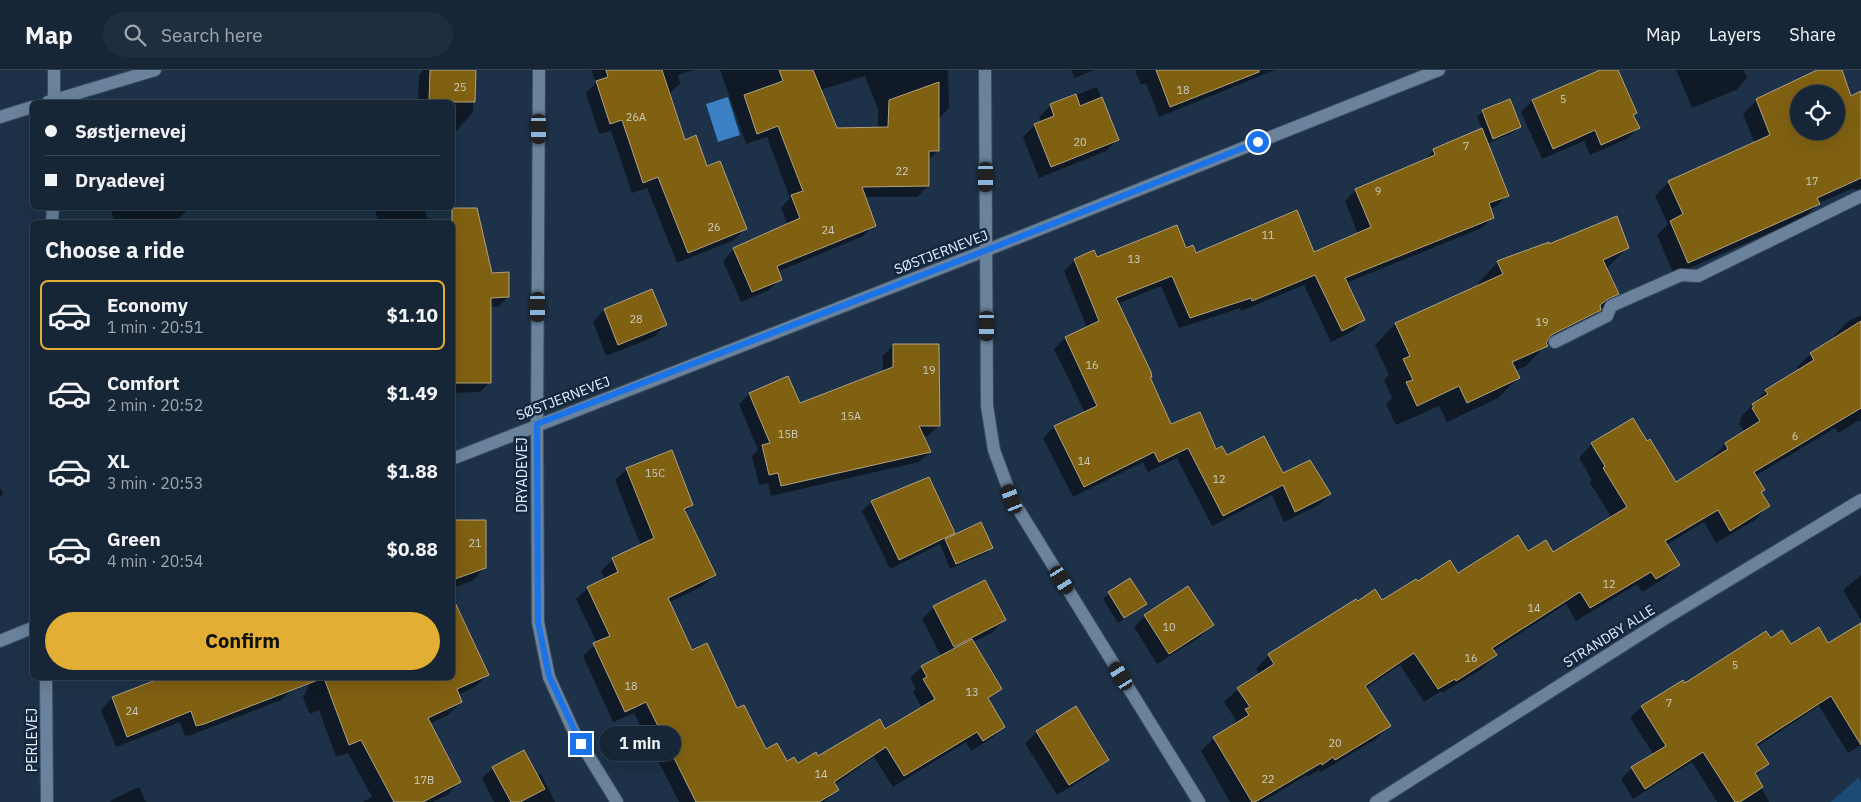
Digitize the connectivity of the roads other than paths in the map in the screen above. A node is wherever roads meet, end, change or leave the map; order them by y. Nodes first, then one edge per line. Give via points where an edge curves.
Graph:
1 (54, 70) edge
2 (155, 70) edge
3 (539, 70) edge
4 (985, 70) edge
5 (1439, 70) edge
6 (52, 100) edge
7 (58, 100) edge
8 (30, 108) edge
9 (0, 117) edge
10 (1861, 196) edge
11 (987, 250) junction
12 (1554, 342) dead end
13 (537, 424) junction
14 (455, 458) edge
15 (1861, 500) edge
16 (30, 629) edge
17 (0, 642) edge
18 (46, 680) edge
19 (47, 802) edge
20 (617, 802) edge
21 (1199, 802) edge
22 (1376, 802) edge

1 - 6 street
2 - 7 street
3 - 13 street, DRYADEVEJ
4 - 11 street
5 - 11 street, SØSTJERNEVEJ
8 - 9 street
10 - 12 street via 1698,276 1681,275 1611,306 1608,316
11 - 13 street, SØSTJERNEVEJ
11 - 21 street via 988,406 994,450 1009,491
13 - 14 street, SØSTJERNEVEJ
13 - 20 street, DRYADEVEJ via 538,622 549,676 574,732
15 - 22 street, STRANDBY ALLE via 1666,618
16 - 17 street
18 - 19 street, PERLEVEJ

